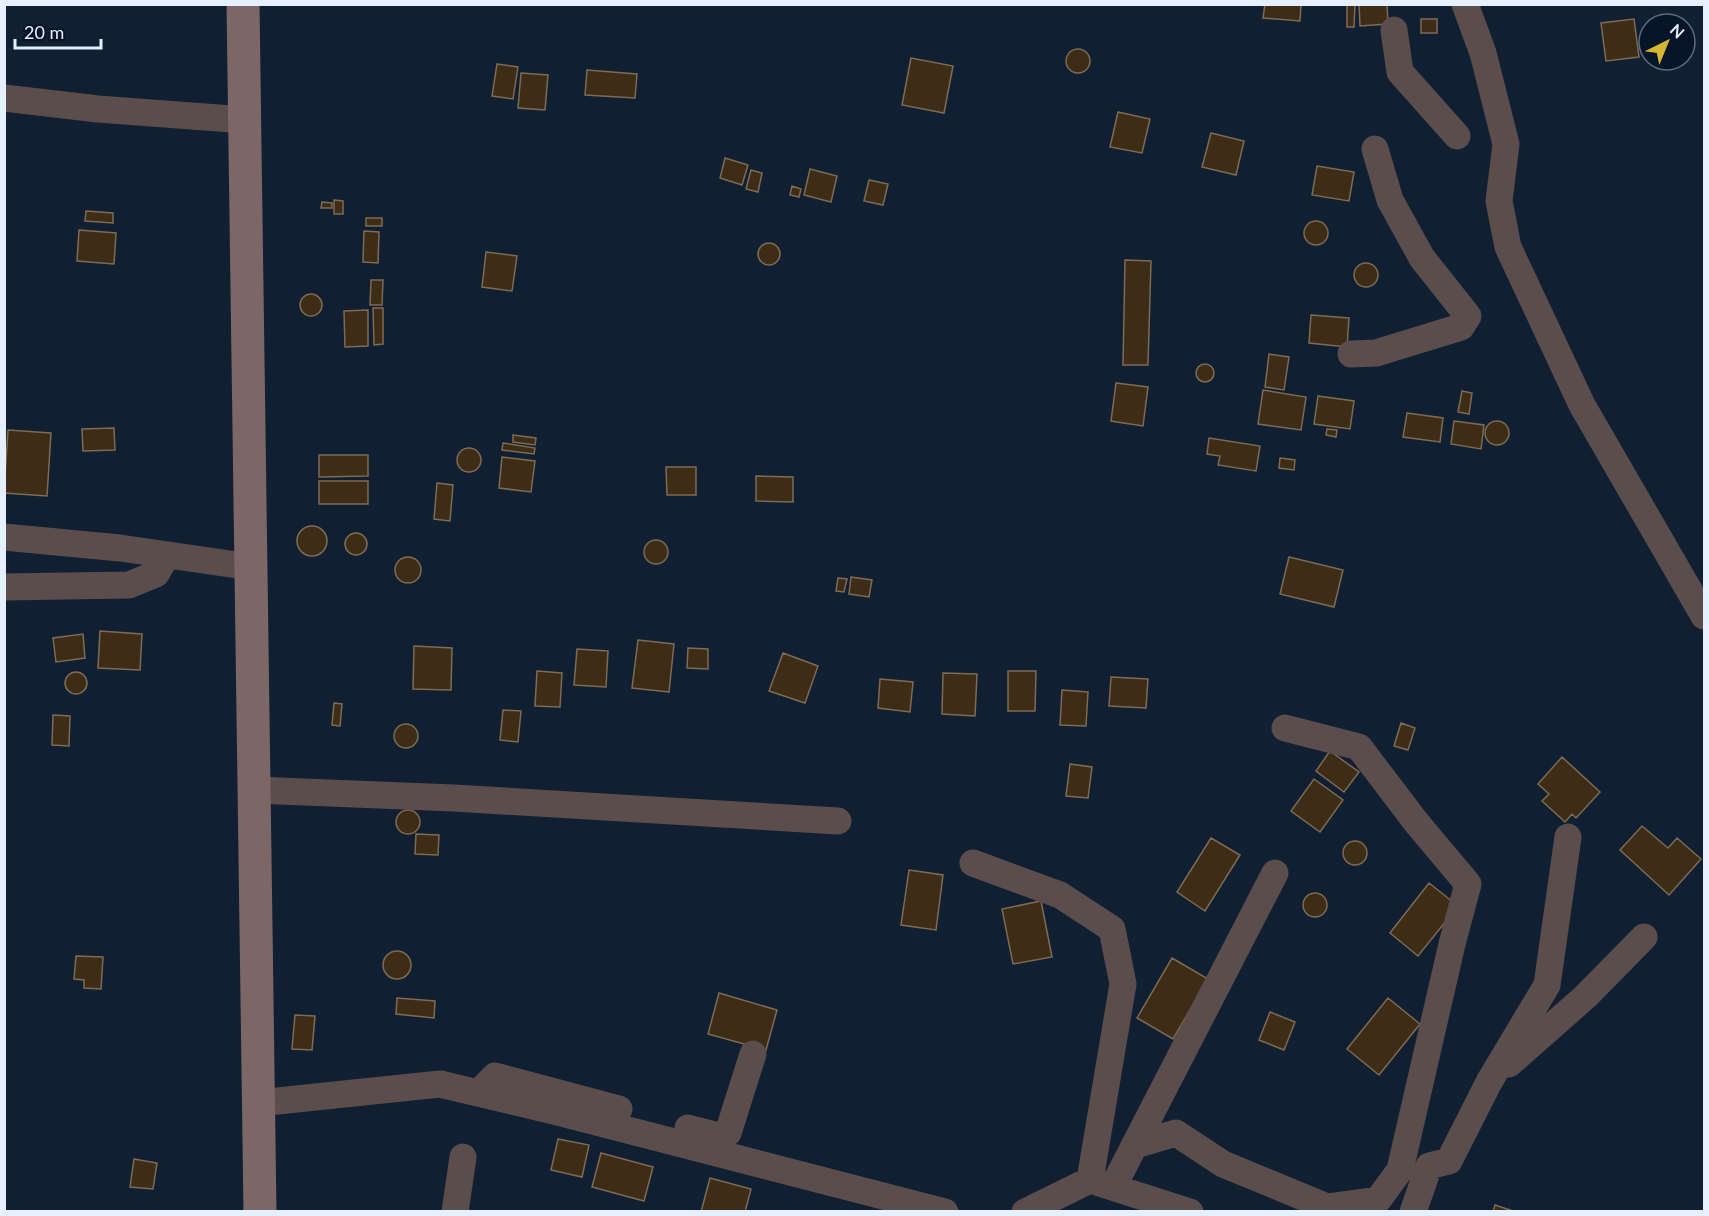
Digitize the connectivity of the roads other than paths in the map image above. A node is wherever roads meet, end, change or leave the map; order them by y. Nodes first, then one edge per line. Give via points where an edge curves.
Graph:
1 (243, 4) edge
2 (1465, 4) edge
3 (1394, 30) dead end
4 (4, 98) edge
5 (245, 120) junction
6 (1457, 136) dead end
7 (1375, 149) dead end
8 (1351, 354) dead end
9 (4, 537) edge
10 (167, 555) junction
11 (251, 567) junction
12 (4, 587) edge
13 (1704, 616) edge
14 (1285, 728) dead end
15 (254, 790) junction
16 (838, 821) dead end
17 (1568, 837) dead end
18 (973, 863) dead end
19 (1275, 873) dead end
20 (1644, 937) dead end
21 (753, 1054) dead end
22 (1489, 1082) junction
23 (478, 1093) junction
24 (258, 1103) junction
25 (1135, 1145) junction
26 (463, 1157) dead end
27 (1102, 1183) junction
28 (860, 1201) edge
29 (260, 1212) edge
30 (455, 1212) edge
31 (945, 1212) edge
32 (1025, 1212) edge
33 (1190, 1212) edge
34 (1413, 1212) edge

1 - 5 main road
2 - 13 street via 1483,53 1506,144 1499,201 1508,247 1582,405
3 - 6 street via 1400,72
4 - 5 street
5 - 11 main road
7 - 8 street via 1390,200 1422,258 1468,316 1461,327 1376,353
9 - 10 street
10 - 11 street
10 - 12 street via 156,574 129,585
11 - 15 main road
14 - 25 street via 1359,747 1468,884 1400,1170 1378,1200 1327,1207 1223,1164 1176,1133
15 - 16 street
15 - 24 main road
17 - 22 street via 1547,985
18 - 27 street via 1060,895 1112,928 1123,984
19 - 25 street
20 - 22 street via 1586,996
21 - 23 street via 728,1133 718,1136 495,1076
22 - 34 street via 1449,1161 1429,1166
23 - 24 street via 440,1084
23 - 28 street
24 - 29 main road
25 - 27 street
26 - 30 street
27 - 32 street
27 - 33 street
28 - 31 street

